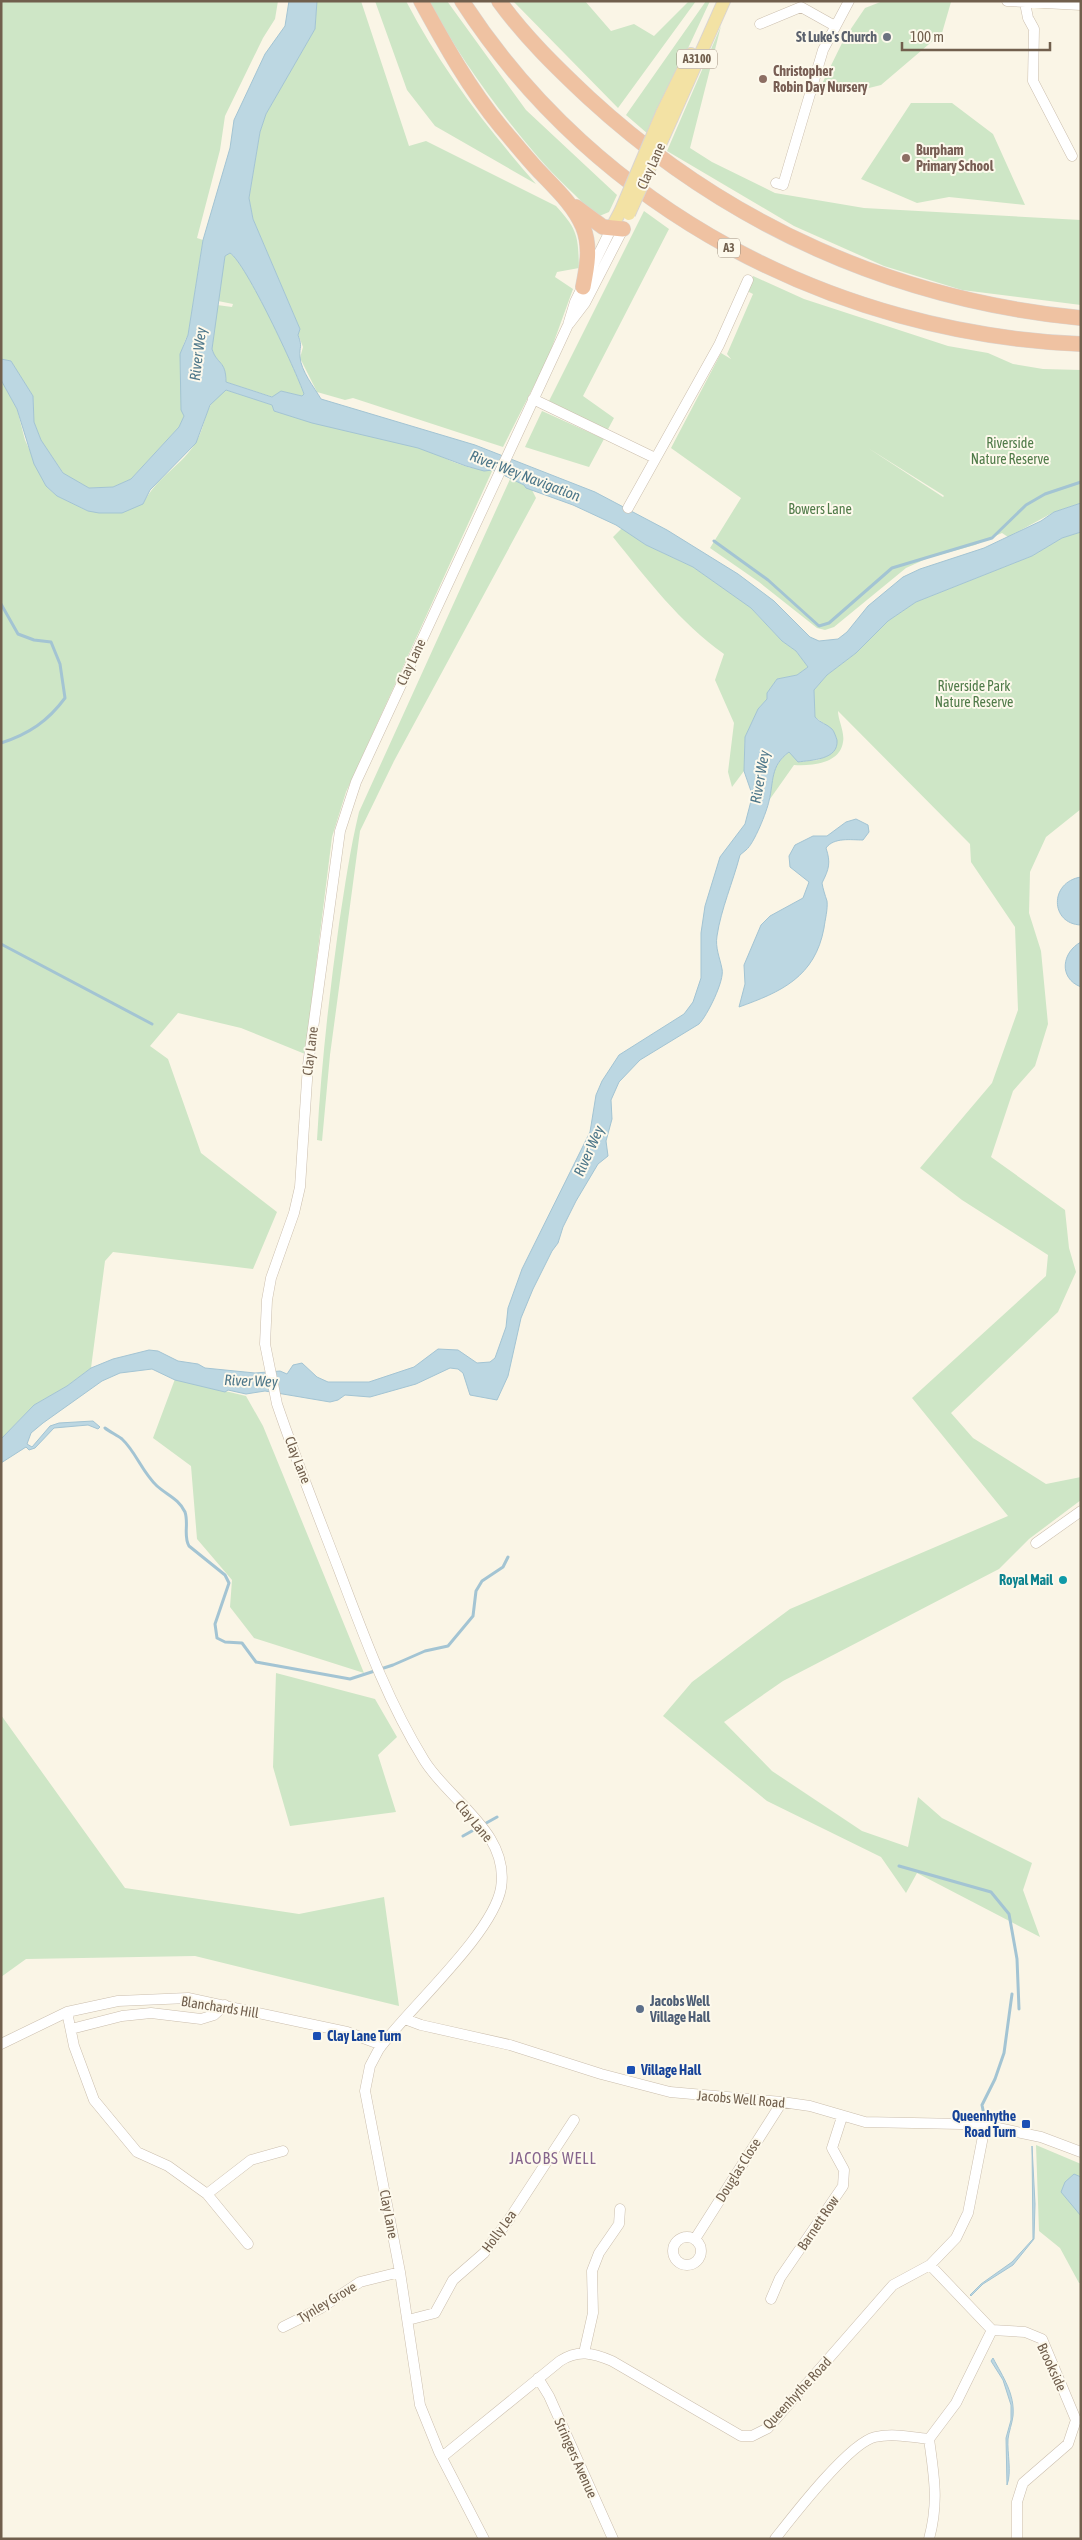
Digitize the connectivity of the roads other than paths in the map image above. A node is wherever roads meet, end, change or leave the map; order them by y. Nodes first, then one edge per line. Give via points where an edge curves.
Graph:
1 (421, 1) edge
2 (462, 1) edge
3 (499, 1) edge
4 (716, 1) edge
5 (724, 1) edge
6 (849, 1) edge
7 (1007, 1) edge
8 (1025, 3) junction
9 (799, 4) edge
10 (1081, 5) edge
11 (760, 24) dead end
12 (835, 26) junction
13 (667, 115) junction
14 (1072, 156) dead end
15 (776, 183) dead end
16 (565, 199) junction
17 (617, 229) junction
18 (748, 280) dead end
19 (583, 287) junction
20 (1081, 318) edge
21 (568, 325) junction
22 (1081, 344) edge
23 (533, 399) junction
24 (655, 458) junction
25 (628, 508) dead end
26 (1081, 1511) edge
27 (1036, 1544) dead end
28 (225, 2004) junction
29 (67, 2012) junction
30 (405, 2019) junction
31 (71, 2029) junction
32 (1, 2044) edge
33 (382, 2045) junction
34 (782, 2102) junction
35 (842, 2116) junction
36 (574, 2120) dead end
37 (985, 2126) junction
38 (283, 2151) dead end
39 (1081, 2152) edge
40 (207, 2194) junction
41 (620, 2209) dead end
42 (695, 2239) dead end
43 (248, 2244) dead end
44 (930, 2265) junction
45 (400, 2272) junction
46 (771, 2299) dead end
47 (408, 2320) junction
48 (283, 2327) dead end
49 (992, 2330) junction
50 (584, 2353) junction
51 (538, 2378) junction
52 (929, 2439) junction
53 (442, 2457) junction
54 (484, 2539) edge
55 (613, 2539) edge
56 (775, 2539) edge
57 (929, 2539) edge
58 (1017, 2539) edge

1 - 16 highway via 477,96 524,155
2 - 22 highway, A3 via 520,80 584,144 654,201 729,248 816,289 895,316 1002,337
3 - 20 highway via 549,59 615,122 704,187 769,226 848,263 920,288 1008,308
4 - 13 main road, Clay Lane / A3100
5 - 13 main road, Clay Lane / A3100
6 - 12 street
7 - 8 street
8 - 10 street
8 - 14 street via 1034,29 1033,81
9 - 11 street
9 - 12 street
12 - 15 street via 823,50 783,186
13 - 17 main road, Clay Lane / A3100, bridge
16 - 17 highway via 591,220
16 - 19 highway via 587,238 588,264
17 - 19 street, Clay Lane
17 - 21 street, Clay Lane via 585,303
18 - 24 street via 718,345
19 - 21 street, Clay Lane via 570,312
21 - 23 street, Clay Lane
23 - 24 street
23 - 30 street, Clay Lane via 356,782 340,831 308,1065 300,1187 271,1278 265,1315 264,1329 275,1395 379,1676 425,1762 493,1842 502,1870 499,1894 484,1924
24 - 25 street
26 - 27 street
28 - 29 street, Blanchards Hill via 188,1998 118,2001
28 - 31 street via 214,2015 201,2019 151,2013 122,2016
28 - 33 street, Blanchards Hill via 353,2033
29 - 31 street
29 - 32 street, Blanchards Hill
30 - 33 street, Clay Lane
30 - 34 street, Jacobs Well Road via 510,2045 653,2089
31 - 40 street via 94,2100 137,2152 168,2166
33 - 45 street, Clay Lane via 368,2071 365,2098
34 - 35 street, Jacobs Well Road
34 - 42 street, Douglas Close
35 - 37 street, Jacobs Well Road via 877,2123
35 - 46 street, Barnett Row via 832,2148 844,2170 843,2186 780,2278
36 - 47 street, Holly Lea via 508,2222 484,2253 452,2280 436,2313
37 - 39 street, Jacobs Well Road via 1024,2133
37 - 44 street, Queenhythe Road via 968,2213 956,2238
38 - 40 street via 251,2160
40 - 43 street
41 - 50 street via 619,2224 592,2271 593,2313
44 - 49 street
44 - 50 street, Queenhythe Road via 893,2285 768,2428 752,2436 732,2432 612,2360
45 - 47 street, Clay Lane
45 - 48 street, Tynley Grove via 360,2282 321,2308
47 - 53 street, Clay Lane via 418,2397
49 - 52 street via 956,2402
49 - 58 street, Brookside via 1025,2332 1042,2339 1076,2420 1068,2444 1023,2483 1017,2502
50 - 51 street via 567,2356
51 - 53 street
51 - 55 street, Stringers Avenue
52 - 56 street via 894,2435 873,2438 858,2447 823,2480
52 - 57 street via 937,2493
53 - 54 street, Clay Lane

